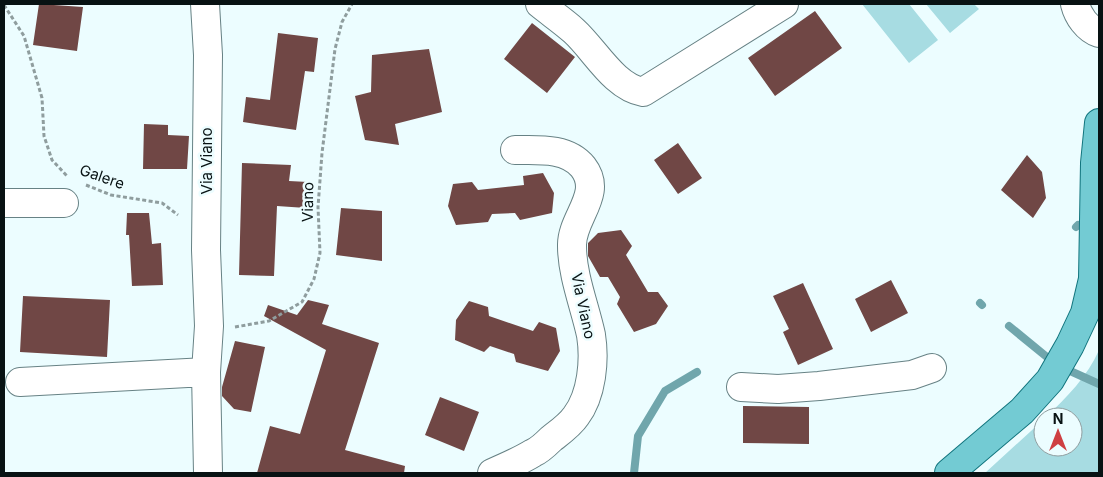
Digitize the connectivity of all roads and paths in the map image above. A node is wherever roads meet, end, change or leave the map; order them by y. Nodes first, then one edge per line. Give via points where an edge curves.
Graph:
1 (205, 4) edge
2 (352, 4) edge
3 (540, 4) edge
4 (784, 4) edge
5 (1075, 4) edge
6 (4, 5) edge
7 (1099, 32) edge
8 (1099, 124) edge
9 (515, 150) dead end
10 (71, 188) junction
11 (4, 202) edge
12 (206, 250) junction
13 (209, 326) junction
14 (932, 368) dead end
15 (206, 372) junction
16 (20, 382) dead end
17 (741, 387) dead end
18 (207, 437) junction
19 (208, 473) edge
20 (227, 473) edge
21 (492, 473) edge
22 (949, 473) edge

1 - 12 street, Via Viano via 208,55
2 - 13 path, Viano via 342,22 335,49 318,207 320,253 314,279 302,302 269,321 236,327
3 - 4 street via 574,31 621,82 633,90 644,92
5 - 7 street via 1082,20
6 - 10 path, Galere via 24,36 42,98 44,136 52,160
8 - 22 main road via 1093,279 1084,313 1070,346 1050,380 1022,411
9 - 21 street, Via Viano via 556,151 583,167 589,180 589,198 578,219 572,245 593,362 584,403 577,416 534,453
10 - 11 street
10 - 12 path, Galere via 162,204 189,226
12 - 13 street, Via Viano
13 - 15 street, Via Viano
14 - 17 street via 886,388
15 - 16 street
15 - 18 street, Via Viano
18 - 19 street, Via Viano
18 - 20 street, Via Viano

